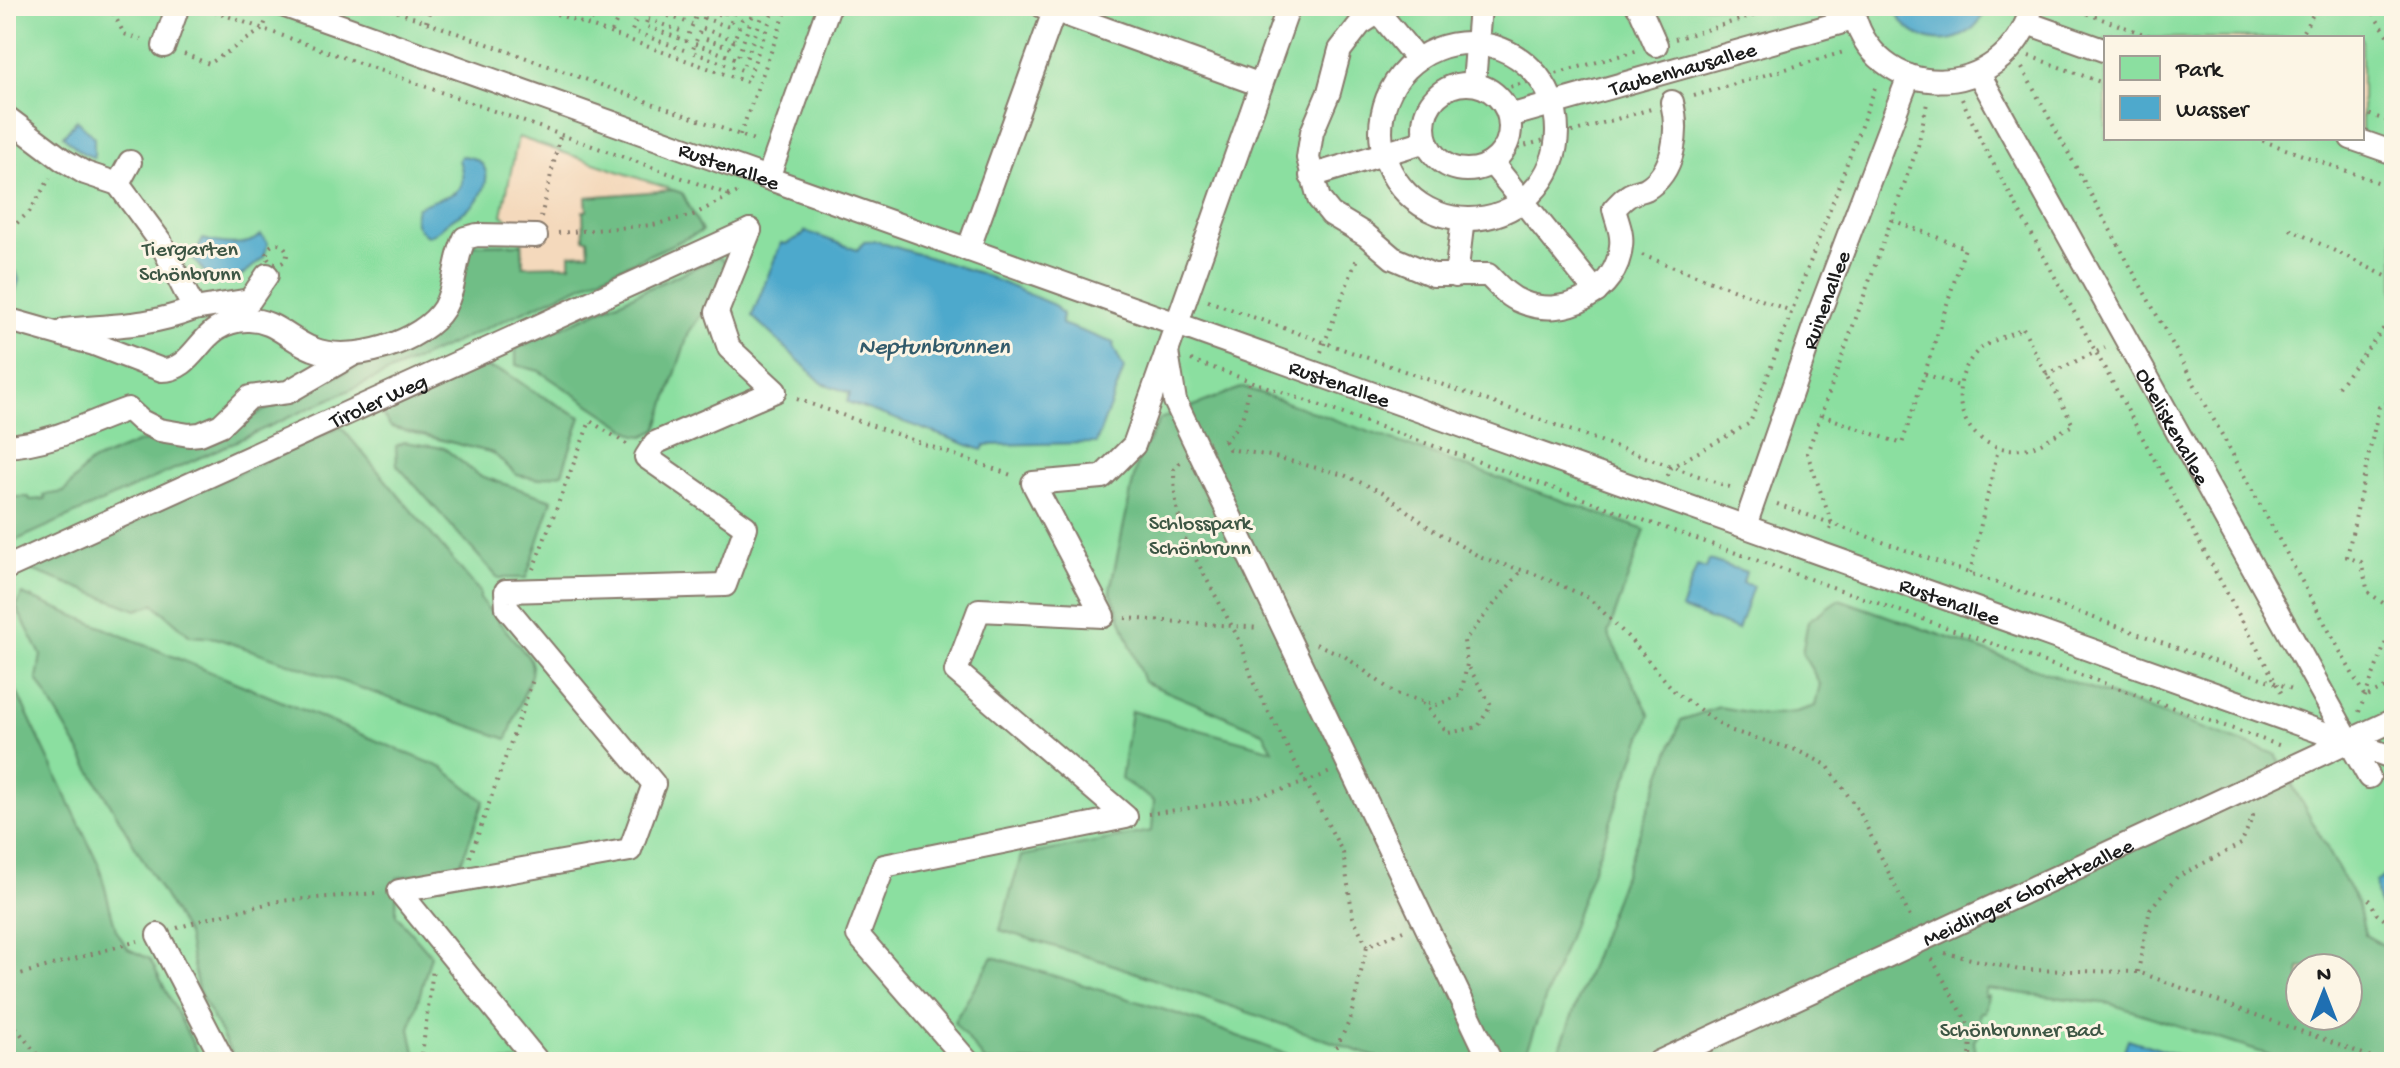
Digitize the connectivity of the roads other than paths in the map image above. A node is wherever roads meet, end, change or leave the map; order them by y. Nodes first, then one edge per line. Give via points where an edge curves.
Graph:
1 (178, 6) edge
2 (285, 6) edge
3 (829, 6) edge
4 (1289, 6) edge
5 (1480, 6) edge
6 (1637, 6) edge
7 (1050, 8) edge
8 (1384, 10) edge
9 (1853, 12) edge
10 (2030, 14) edge
11 (1477, 42) junction
12 (1656, 45) dead end
13 (164, 46) dead end
14 (2104, 50) edge
15 (1417, 59) junction
16 (1979, 74) junction
17 (1931, 79) junction
18 (1474, 84) junction
19 (1261, 85) junction
20 (1672, 102) dead end
21 (1553, 104) junction
22 (1509, 116) junction
23 (6, 117) edge
24 (2357, 140) edge
25 (1426, 141) junction
26 (2394, 153) edge
27 (1383, 155) junction
28 (130, 162) dead end
29 (1492, 163) junction
30 (1311, 176) junction
31 (768, 178) junction
32 (118, 184) junction
33 (1523, 201) junction
34 (1463, 219) junction
35 (536, 236) road end
36 (968, 250) junction
37 (267, 275) dead end
38 (1456, 276) junction
39 (1596, 292) junction
40 (194, 309) junction
41 (6, 319) edge
42 (1176, 324) junction
43 (53, 331) junction
44 (1167, 351) junction
45 (352, 355) junction
46 (6, 446) edge
47 (1745, 526) junction
48 (6, 568) edge
49 (2394, 720) edge
50 (2348, 742) junction
51 (2394, 758) edge
52 (2369, 777) dead end
53 (158, 935) road end
54 (224, 1062) edge
55 (538, 1062) edge
56 (968, 1062) edge
57 (1491, 1062) edge
58 (1659, 1062) edge

1 - 13 street
2 - 31 street, Rustenallee
3 - 31 street
4 - 19 street
5 - 11 street
6 - 12 street
7 - 19 street
7 - 36 street
8 - 15 street
8 - 30 street via 1360,24 1340,50 1312,132
9 - 17 street via 1868,45 1885,62
9 - 21 street, Taubenhausallee
10 - 14 street
10 - 16 street via 2011,49
11 - 15 street via 1445,45
11 - 18 street
11 - 21 street via 1506,50 1530,67
15 - 27 street via 1388,94 1380,124
16 - 17 street
16 - 50 street, Obeliskenallee
17 - 47 street, Ruinenallee via 1816,321
18 - 22 street via 1492,92
18 - 25 street via 1445,90 1434,100 1426,112
19 - 42 street
20 - 39 street via 1675,141 1670,161 1645,190 1614,209 1622,234 1619,260
21 - 22 street, Taubenhausallee
21 - 33 street via 1554,152 1543,179
22 - 29 street via 1507,144
23 - 32 street via 63,160
24 - 26 street
25 - 27 street
25 - 29 street via 1432,153 1453,169 1480,169
27 - 30 street
27 - 34 street via 1413,199
28 - 32 street
29 - 33 street
30 - 38 street via 1331,214 1393,258 1433,275
31 - 36 street, Rustenallee
32 - 40 street via 160,241
33 - 34 street via 1495,215
33 - 39 street
34 - 38 street
35 - 45 street via 465,238 451,294 437,317 415,334
36 - 42 street, Rustenallee
37 - 40 street via 250,300
38 - 39 street via 1488,275 1519,302 1537,307 1574,305
40 - 43 street via 142,325
41 - 43 street
42 - 44 street
42 - 47 street, Rustenallee
43 - 45 street via 162,370 185,364 216,329 246,320 279,328 326,354
44 - 56 street via 1134,445 1102,477 1033,483 1103,616 979,610 956,671 1126,817 884,866 858,935
44 - 57 street via 1175,401
45 - 46 street via 288,392 250,397 221,425 200,434 159,430 128,409 58,438
47 - 50 street, Rustenallee
48 - 55 street, Tiroler Weg via 750,230 717,312 729,348 775,391 655,443 646,457 746,527 725,585 506,591 507,608 654,784 630,850 399,891
49 - 50 street, Meidlinger Glorietteallee
50 - 51 street, Rustenallee
50 - 52 street, Obeliskenallee
50 - 58 street, Meidlinger Glorietteallee
53 - 54 street

